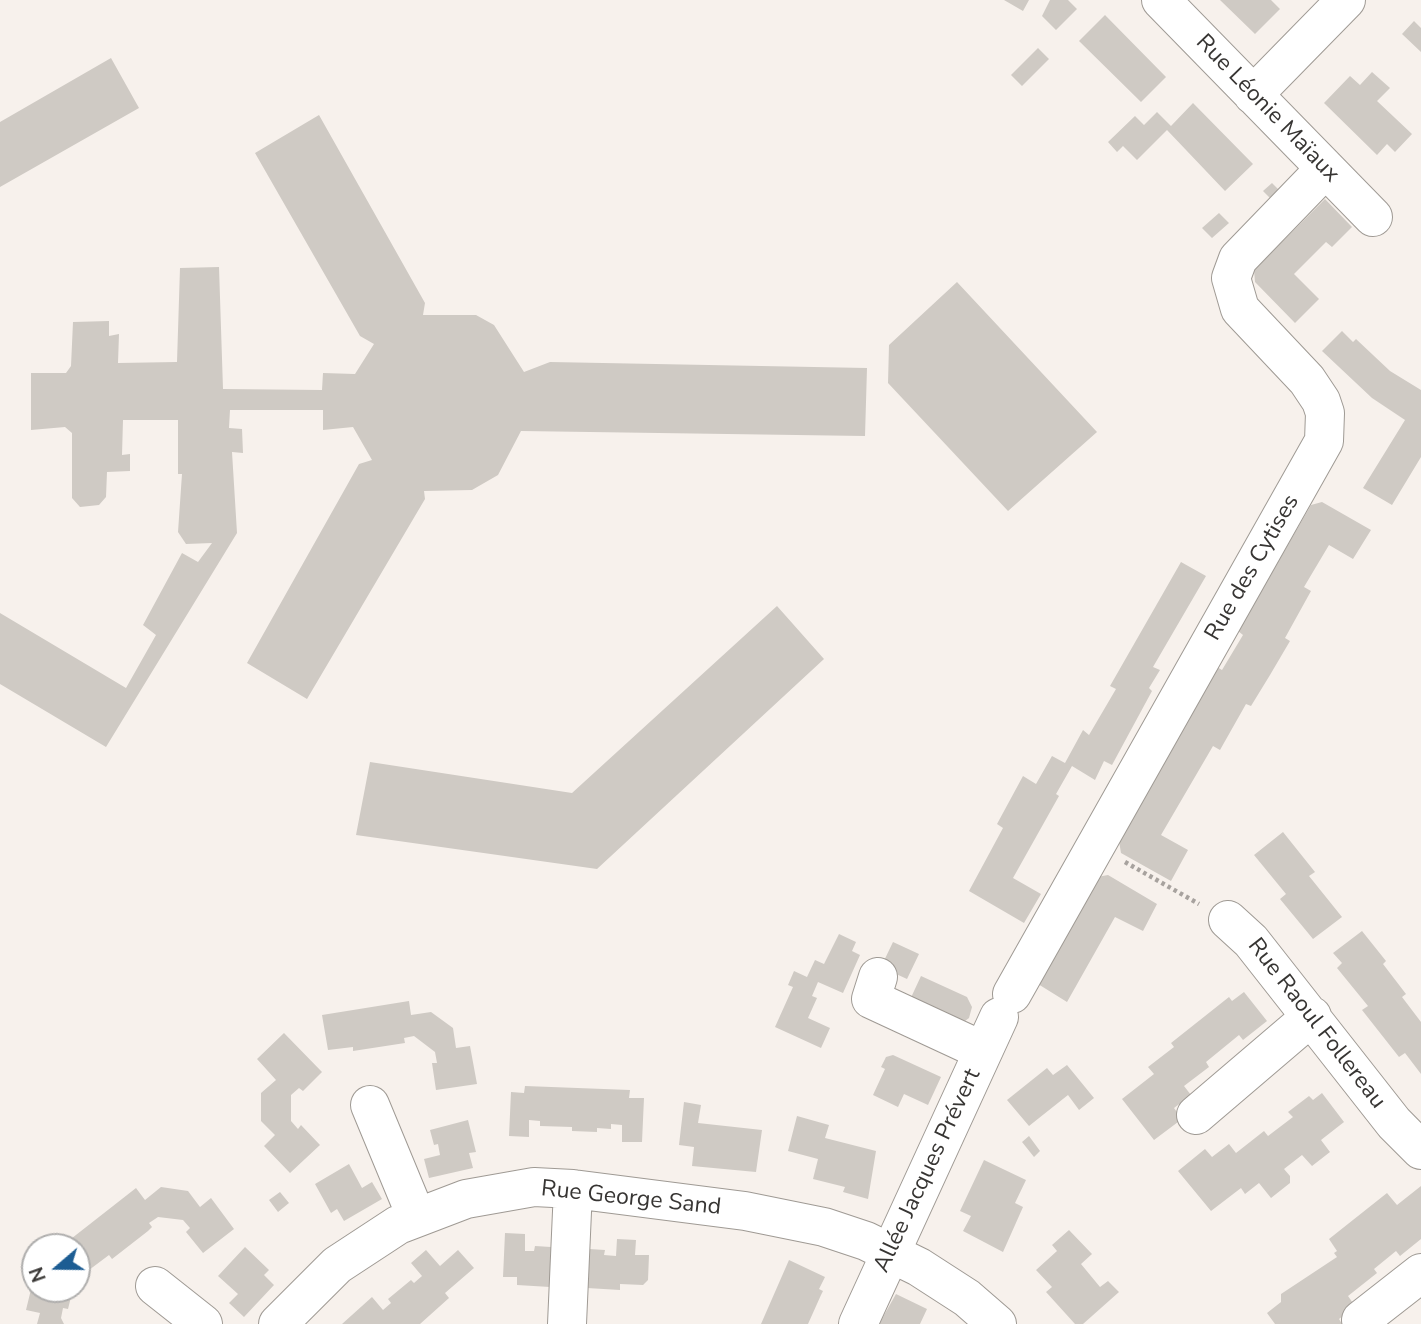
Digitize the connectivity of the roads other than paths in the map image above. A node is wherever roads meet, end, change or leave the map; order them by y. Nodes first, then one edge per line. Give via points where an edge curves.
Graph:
1 (1161, 0) edge
2 (1346, 0) edge
3 (1254, 95) junction
4 (1325, 169) junction
5 (1373, 217) dead end
6 (1228, 920) road end
7 (878, 976) dead end
8 (1312, 1016) junction
9 (998, 1021) junction
10 (370, 1105) dead end
11 (1196, 1115) dead end
12 (1421, 1150) edge
13 (573, 1189) junction
14 (416, 1216) junction
15 (891, 1252) junction
16 (1421, 1273) edge
17 (155, 1286) dead end
18 (1361, 1320) dead end
19 (203, 1324) edge
20 (278, 1324) edge
21 (567, 1324) edge
22 (858, 1324) edge
23 (997, 1324) edge

1 - 3 street, Rue Léonie Maïaux
2 - 3 street
3 - 4 street, Rue Léonie Maïaux
4 - 5 street, Rue Léonie Maïaux
4 - 9 street, Rue des Cytises via 1238,259 1231,278 1240,309 1321,401 1324,442
6 - 8 street, Rue Raoul Follereau
7 - 9 street via 871,999
8 - 11 street
8 - 12 street, Rue Raoul Follereau via 1394,1123
9 - 15 street, Allée Jacques Prévert
10 - 14 street
13 - 14 street, Rue George Sand via 534,1187 489,1194
13 - 15 street, Rue George Sand via 799,1221
13 - 21 street
14 - 20 street, Rue George Sand via 355,1250
15 - 22 street, Allée Jacques Prévert
15 - 23 street, Rue George Sand via 967,1298
16 - 18 street
17 - 19 street

